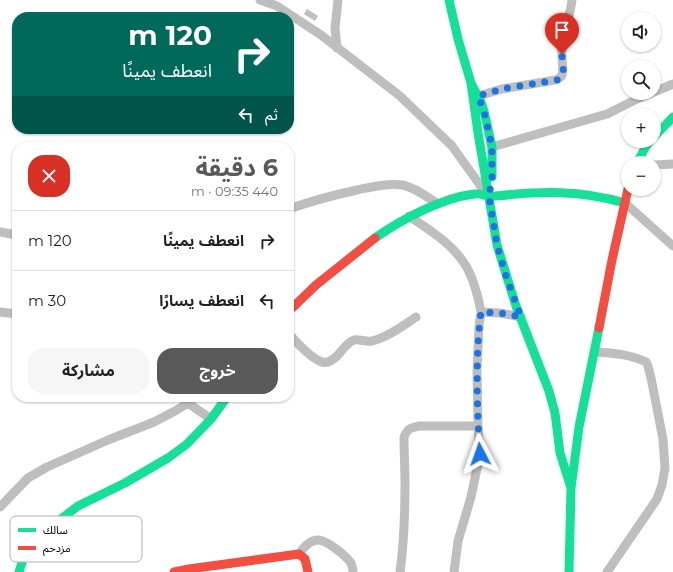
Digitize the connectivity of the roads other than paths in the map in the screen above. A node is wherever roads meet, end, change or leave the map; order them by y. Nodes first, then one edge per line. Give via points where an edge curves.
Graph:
1 (260, 0) edge
2 (338, 0) edge
3 (449, 0) edge
4 (572, 0) edge
5 (286, 12) edge
6 (294, 17) edge
7 (337, 48) junction
8 (471, 83) junction
9 (673, 84) edge
10 (661, 89) edge
11 (478, 96) junction
12 (635, 100) edge
13 (673, 117) edge
14 (661, 130) edge
15 (492, 147) junction
16 (673, 164) edge
17 (661, 165) edge
18 (487, 195) junction
19 (626, 196) edge
20 (625, 203) junction
21 (438, 204) junction
22 (294, 207) edge
23 (409, 216) junction
24 (0, 232) edge
25 (12, 234) edge
26 (673, 246) edge
27 (294, 306) edge
28 (0, 312) edge
29 (481, 312) junction
30 (12, 313) edge
31 (416, 317) dead end
32 (521, 317) junction
33 (294, 339) edge
34 (594, 352) junction
35 (188, 402) edge
36 (193, 402) edge
37 (223, 402) edge
38 (210, 419) junction
39 (478, 426) junction
40 (571, 488) junction
41 (0, 507) edge
42 (65, 516) edge
43 (299, 554) junction
44 (22, 562) edge
45 (19, 572) edge
46 (174, 572) edge
47 (308, 572) edge
48 (353, 572) edge
49 (400, 572) edge
50 (454, 572) edge
51 (569, 572) edge
52 (607, 572) edge

1 - 5 street
2 - 7 street via 335,28
3 - 8 street
4 - 11 street via 562,48 561,77
6 - 7 street
7 - 18 street via 400,96 452,146
8 - 11 street
8 - 18 street
9 - 10 street
11 - 15 street
12 - 15 street via 607,114
13 - 14 street
15 - 18 street via 492,179
16 - 17 street
18 - 20 street via 562,192 598,196
18 - 21 street via 474,194
18 - 32 street via 497,245
19 - 20 street
20 - 26 street
20 - 34 street
21 - 22 street via 403,185 385,185 333,195
21 - 23 street
23 - 27 street via 370,242
23 - 29 street via 451,247 463,261 472,279
24 - 25 street
28 - 30 street
29 - 32 street
29 - 39 street via 477,371
31 - 33 street via 377,340 354,340 334,359 322,363
32 - 40 street via 549,391 555,413 560,453
34 - 40 street via 579,427
34 - 52 street via 615,353 646,362 663,439 665,468 657,499
35 - 41 street via 154,422 47,467 28,478
36 - 38 street
37 - 38 street
38 - 42 street via 187,444 168,458 78,506
39 - 49 street via 419,426 407,430 404,437 404,524
39 - 50 street via 480,454 458,541
40 - 51 street
43 - 46 street
43 - 47 street via 305,559
43 - 48 street via 310,542 319,540 346,558
44 - 45 street

